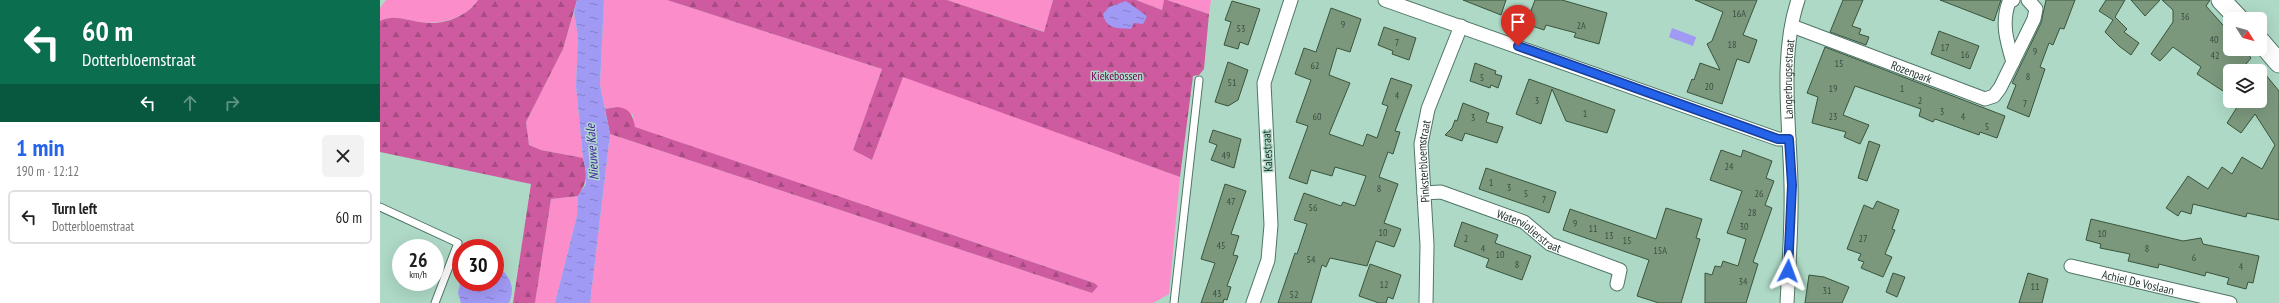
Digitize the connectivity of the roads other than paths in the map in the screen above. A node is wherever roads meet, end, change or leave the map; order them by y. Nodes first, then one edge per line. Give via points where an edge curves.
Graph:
1 (1291, 0) edge
2 (1385, 0) edge
3 (1798, 0) edge
4 (2013, 0) edge
5 (2028, 0) edge
6 (2221, 0) edge
7 (2232, 12) edge
8 (1460, 26) junction
9 (1792, 26) junction
10 (2267, 49) edge
11 (2013, 62) junction
12 (2279, 63) edge
13 (1199, 80) dead end
14 (1789, 139) junction
15 (1424, 193) junction
16 (380, 207) edge
17 (2071, 266) dead end
18 (1617, 284) dead end
19 (435, 303) edge
20 (1174, 303) edge
21 (1253, 303) edge
22 (1426, 303) edge
23 (1787, 303) edge
24 (2230, 303) edge

1 - 21 street, Kalestraat via 1264,83 1271,225 1268,260
2 - 8 street
3 - 9 street, Langerbrugsestraat
4 - 11 street via 2009,2 2004,20 2006,40
5 - 11 street, Rozenpark via 2036,9 2034,19
6 - 7 street
8 - 14 street via 1778,139
8 - 15 street, Pinksterbloemstraat via 1428,109 1421,144
9 - 11 street, Rozenpark via 1986,99 1994,96 2000,88
9 - 14 street, Langerbrugsestraat via 1789,59
10 - 12 street
13 - 20 lane
14 - 23 street, Langerbrugsestraat via 1792,185
15 - 18 street, Waterviolierstraat via 1442,192 1524,222 1550,244 1620,270
15 - 22 street, Pinksterbloemstraat via 1427,245
16 - 19 lane via 458,243
17 - 24 street, Achiel De Voslaan

